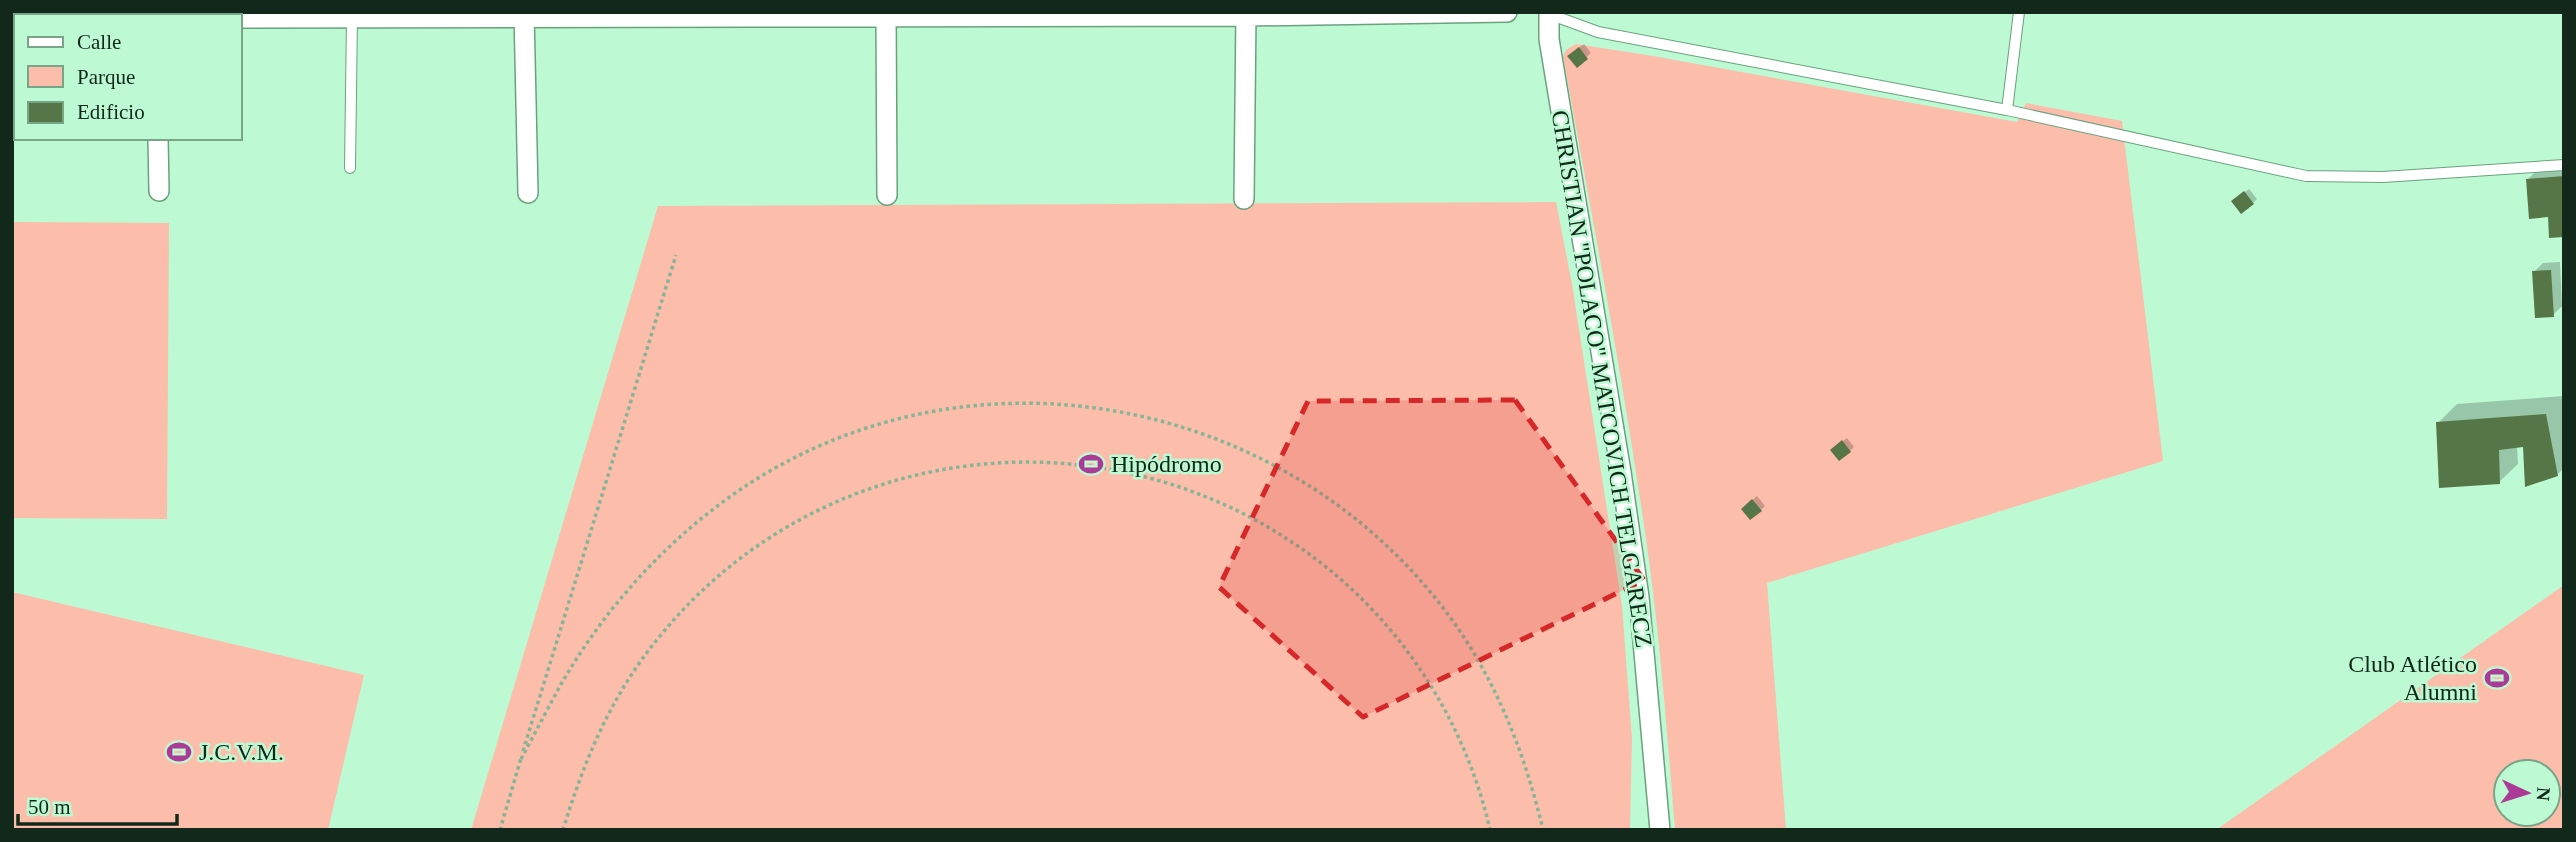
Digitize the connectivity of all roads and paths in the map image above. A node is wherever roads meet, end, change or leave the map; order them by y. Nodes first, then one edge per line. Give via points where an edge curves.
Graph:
1 (1507, 12) edge
2 (2019, 12) edge
3 (1543, 13) edge
4 (524, 14) edge
5 (1246, 14) edge
6 (886, 15) edge
7 (352, 17) junction
8 (242, 18) edge
9 (2007, 110) junction
10 (158, 140) edge
11 (2564, 164) edge
12 (350, 168) dead end
13 (159, 191) dead end
14 (528, 193) dead end
15 (887, 195) dead end
16 (1244, 199) dead end
17 (676, 256) dead end
18 (521, 759) junction
19 (500, 830) edge
20 (563, 830) edge
21 (1490, 830) edge
22 (1542, 830) edge
23 (1660, 830) edge

1 - 5 street
2 - 9 lane
3 - 9 lane via 1598,32
3 - 23 street, CHRISTIAN "POLACO" MATCOVICH TELGARECZ via 1639,597
4 - 6 street
4 - 7 street
4 - 14 street
5 - 6 street
5 - 16 street
6 - 15 street
7 - 8 street
7 - 12 lane
9 - 11 lane via 2306,176 2383,177
10 - 13 street
17 - 18 path
18 - 19 path
18 - 22 path via 575,661 621,598 674,542 734,494 812,450 871,427 984,405 1061,404 1137,414 1210,435 1280,467 1345,509 1374,534 1428,588 1486,673 1522,755
20 - 21 path via 587,758 619,694 660,636 709,584 765,540 828,505 909,476 952,467 1038,461 1124,471 1197,492 1247,514 1319,561 1383,621 1434,691 1472,769

